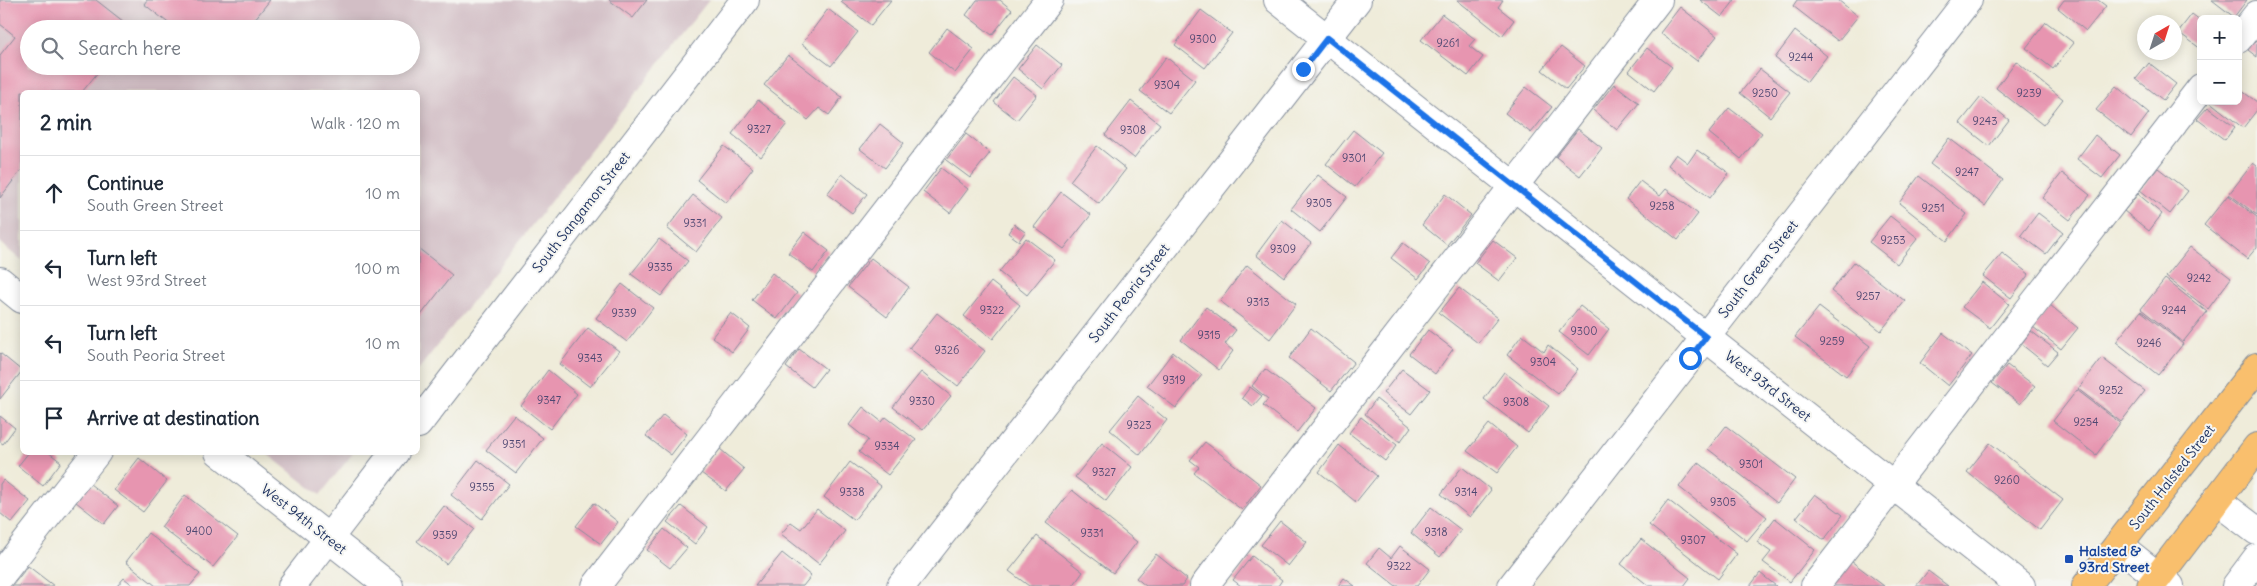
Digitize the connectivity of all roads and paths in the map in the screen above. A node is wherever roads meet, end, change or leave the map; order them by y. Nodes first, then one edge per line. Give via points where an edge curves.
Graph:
1 (745, 0) edge
2 (1049, 0) edge
3 (1278, 0) edge
4 (1357, 0) edge
5 (1658, 0) edge
6 (1968, 0) edge
7 (2257, 15) edge
8 (2242, 34) edge
9 (1327, 38) junction
10 (2197, 93) edge
11 (1514, 186) junction
12 (0, 281) edge
13 (20, 297) edge
14 (1706, 337) junction
15 (2257, 367) edge
16 (420, 421) edge
17 (2257, 447) edge
18 (94, 455) edge
19 (223, 455) edge
20 (393, 455) edge
21 (1893, 485) junction
22 (2216, 500) junction
23 (2257, 531) edge
24 (329, 538) junction
25 (2118, 545) junction
26 (0, 576) edge
27 (2160, 583) edge
28 (292, 586) edge
29 (389, 586) edge
30 (596, 586) edge
31 (901, 586) edge
32 (1204, 586) edge
33 (1512, 586) edge
34 (1815, 586) edge
35 (2022, 586) edge
36 (2086, 586) edge

1 - 16 street, South Sangamon Street
2 - 30 street
3 - 9 street, West 93rd Street
4 - 9 street, South Peoria Street
5 - 11 street
6 - 14 street, South Green Street
7 - 8 street
9 - 11 street, West 93rd Street
9 - 31 street, South Peoria Street
10 - 21 street
11 - 14 street, West 93rd Street
11 - 32 street
12 - 13 street
14 - 21 street, West 93rd Street
14 - 33 street, South Green Street
15 - 25 main road, South Halsted Street
17 - 22 main road
18 - 26 street
19 - 24 street, West 94th Street
20 - 24 street
21 - 34 street
21 - 35 street, West 93rd Street
22 - 23 street
22 - 27 main road
24 - 28 street
24 - 29 street, West 94th Street
25 - 27 street
25 - 36 main road, South Halsted Street

